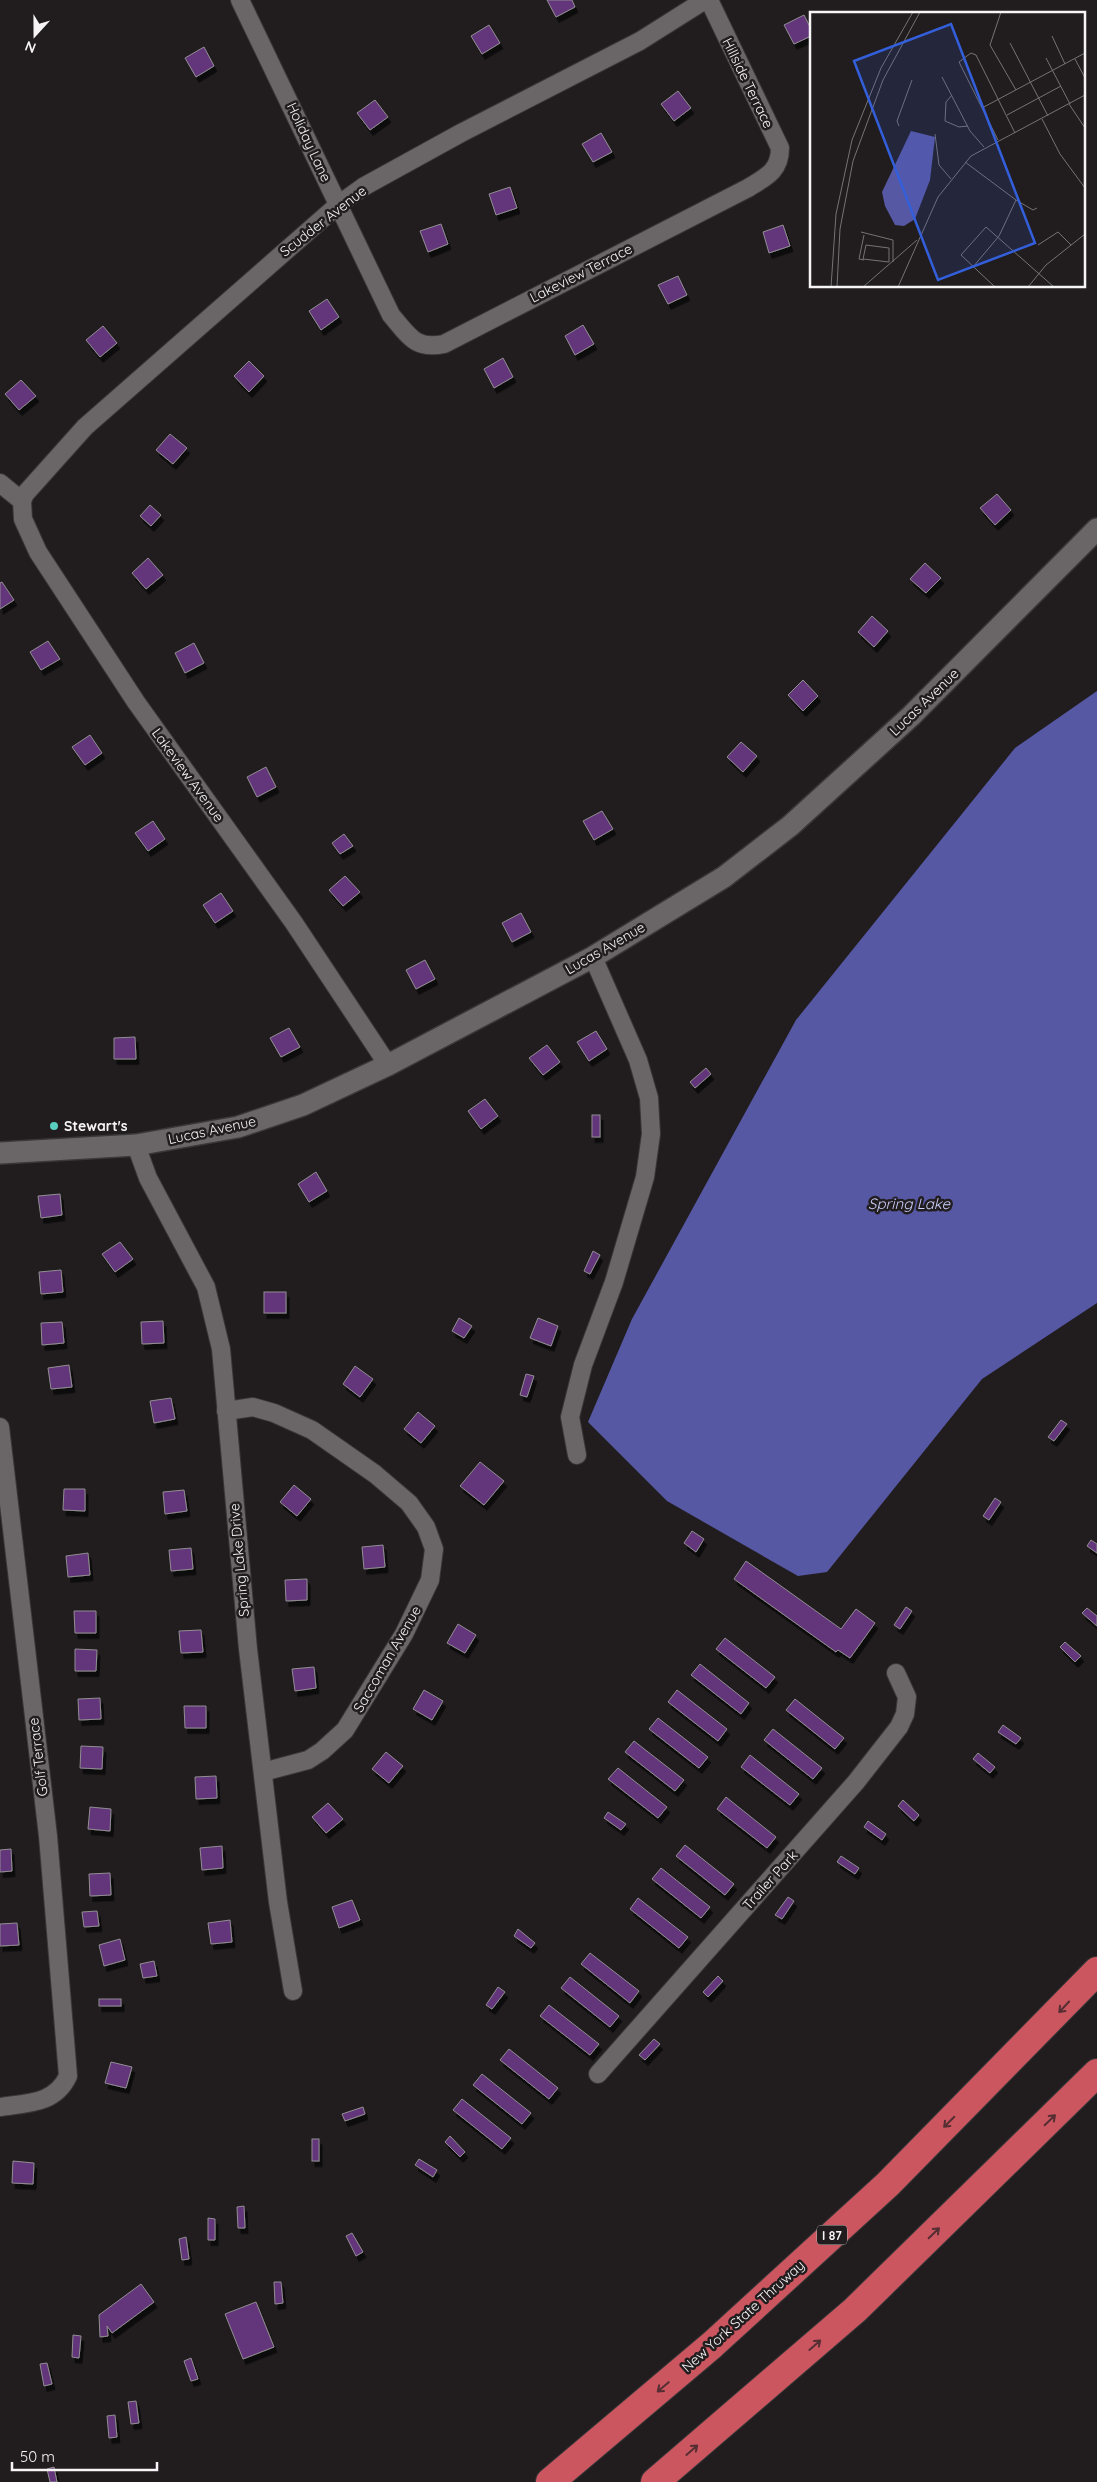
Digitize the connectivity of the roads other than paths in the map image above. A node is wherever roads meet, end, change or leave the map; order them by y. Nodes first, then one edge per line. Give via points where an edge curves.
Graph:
1 (240, 0) edge
2 (707, 0) edge
3 (777, 167) joint
4 (338, 205) junction
5 (390, 312) joint
6 (0, 483) edge
7 (22, 501) junction
8 (1097, 529) edge
9 (593, 957) junction
10 (388, 1064) junction
11 (136, 1146) junction
12 (0, 1152) edge
13 (226, 1411) junction
14 (0, 1428) edge
15 (577, 1455) dead end
16 (6, 1539) edge
17 (896, 1672) dead end
18 (263, 1772) junction
19 (1097, 1971) edge
20 (293, 1991) dead end
21 (1097, 2073) edge
22 (598, 2074) dead end
23 (0, 2107) edge
24 (550, 2482) edge
25 (655, 2482) edge

1 - 4 street, Holiday Lane
2 - 3 street, Hillside Terrace via 780,148
2 - 4 street, Scudder Avenue via 640,41 461,133
3 - 5 street, Lakeview Terrace via 748,188 444,344 429,347 414,342
4 - 5 street, Holiday Lane
4 - 7 street, Scudder Avenue via 85,427
6 - 7 street
7 - 10 street, Lakeview Avenue via 23,519 38,552 136,702 294,923
8 - 9 street, Lucas Avenue via 911,716 790,826 724,877
9 - 10 street, Lucas Avenue
9 - 15 street via 638,1060 649,1098 651,1134 645,1177 614,1282 583,1365 570,1417
10 - 11 street, Lucas Avenue via 302,1105 238,1127
11 - 12 street, Lucas Avenue
11 - 13 street, Spring Lake Drive via 148,1178 206,1287 221,1348
13 - 18 street, Spring Lake Drive
13 - 18 street, Saccoman Avenue via 252,1407 312,1430 375,1474 409,1503 426,1527 434,1549 430,1580 404,1634 345,1730 308,1760
14 - 16 street, Golf Terrace
16 - 23 street, Golf Terrace via 48,1836 68,2076 52,2097 40,2102
17 - 22 street, Trailer Park via 907,1697 906,1714 899,1726 856,1782
18 - 20 street, Spring Lake Drive via 278,1902
19 -> 24 highway, New York State Thruway / I 87 via 888,2184 712,2345
25 -> 21 highway via 855,2310

